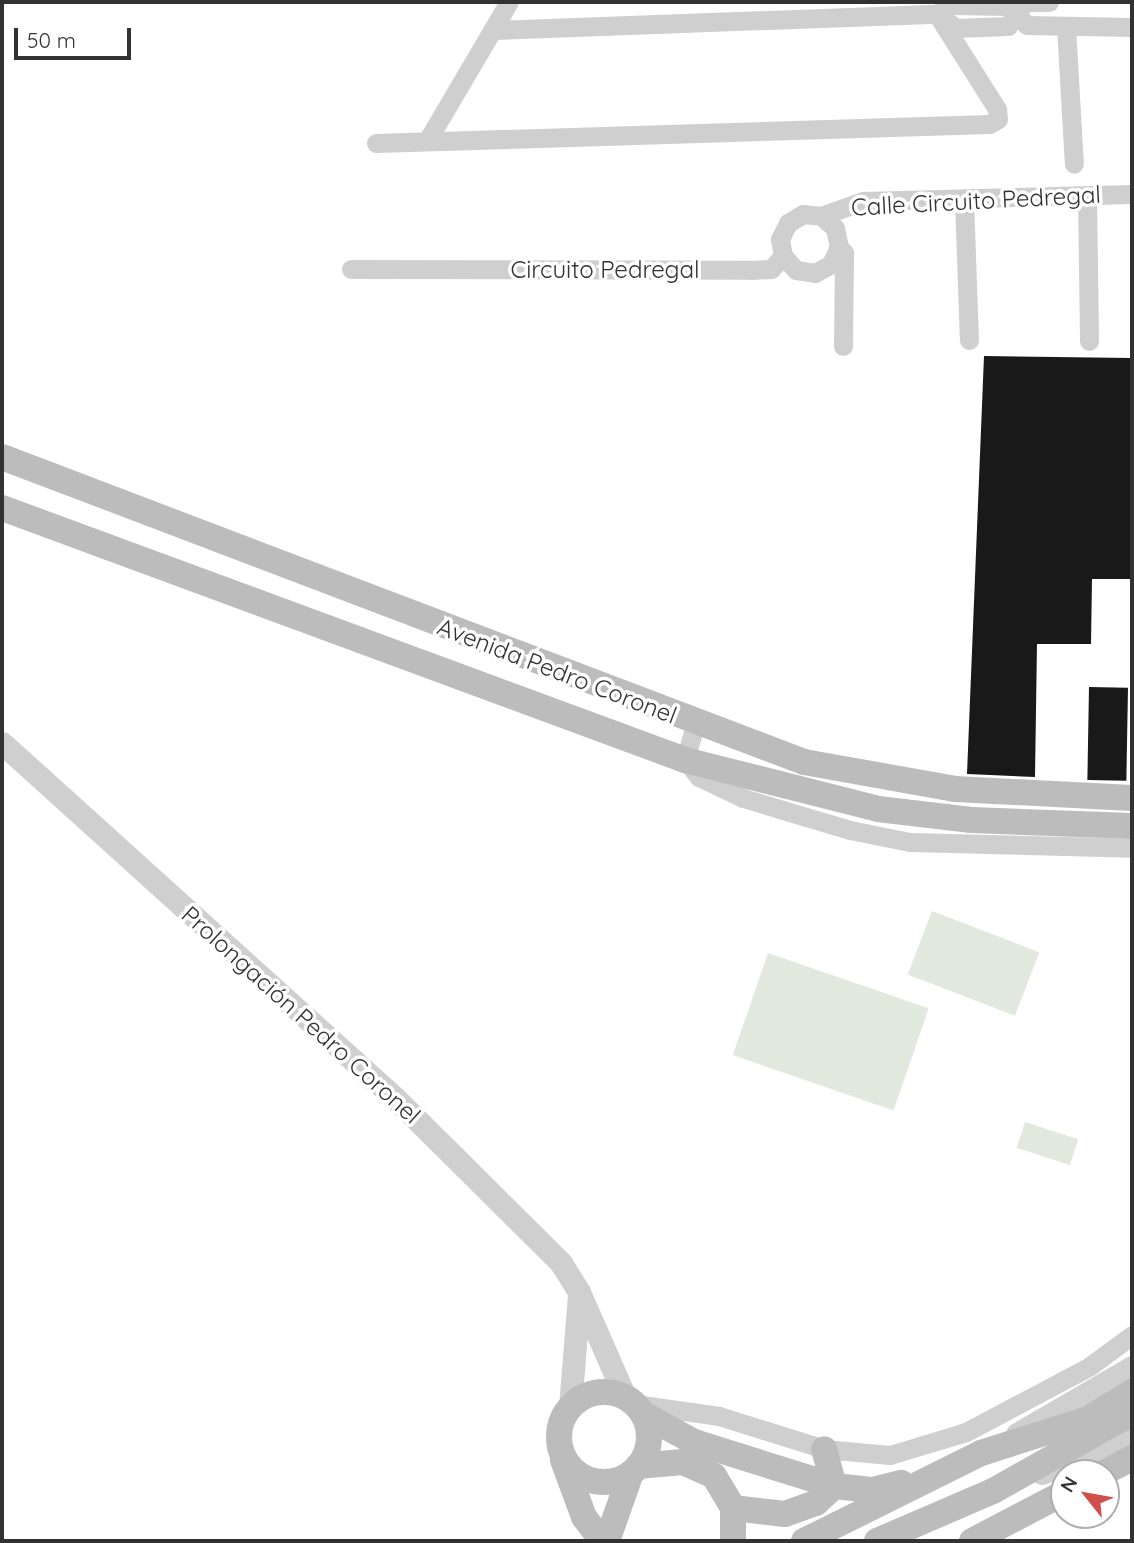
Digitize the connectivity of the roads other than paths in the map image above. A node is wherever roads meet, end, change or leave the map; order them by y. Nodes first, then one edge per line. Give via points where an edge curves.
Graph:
1 (509, 2) edge
2 (1049, 2) edge
3 (1023, 11) edge
4 (937, 14) junction
5 (1066, 27) junction
6 (1132, 27) edge
7 (493, 30) junction
8 (427, 141) junction
9 (376, 143) dead end
10 (1074, 164) dead end
11 (1132, 194) edge
12 (1087, 195) junction
13 (964, 199) junction
14 (821, 216) junction
15 (839, 247) junction
16 (783, 257) junction
17 (351, 269) dead end
18 (969, 340) dead end
19 (1089, 341) dead end
20 (843, 346) dead end
21 (2, 457) edge
22 (2, 508) edge
23 (695, 725) junction
24 (6, 746) edge
25 (685, 760) junction
26 (1132, 789) edge
27 (1047, 795) junction
28 (1090, 797) junction
29 (1132, 799) edge
30 (971, 820) junction
31 (1132, 826) edge
32 (1132, 848) edge
33 (579, 1292) junction
34 (1132, 1335) edge
35 (1132, 1367) edge
36 (1132, 1392) edge
37 (634, 1405) junction
38 (570, 1407) junction
39 (1132, 1413) edge
40 (1132, 1432) edge
41 (824, 1449) junction
42 (981, 1453) junction
43 (562, 1455) junction
44 (953, 1468) junction
45 (635, 1469) junction
46 (834, 1486) junction
47 (993, 1491) junction
48 (1050, 1500) edge
49 (733, 1507) junction
50 (605, 1541) edge
51 (733, 1541) edge
52 (804, 1541) edge
53 (877, 1541) edge
54 (972, 1541) edge

1 - 7 street
2 - 3 street
3 - 4 street via 1009,6 950,5
3 - 5 street
4 - 7 street
4 - 8 street via 997,109 998,119
5 - 6 street
5 - 10 street
7 - 8 street
8 - 9 street
11 - 12 street, Calle Circuito Pedregal
12 - 13 street, Calle Circuito Pedregal
12 - 19 street
13 - 14 street, Calle Circuito Pedregal via 863,201
13 - 18 street
14 - 15 street via 835,228
14 - 16 street via 803,214 788,223 780,239
15 - 16 street via 831,264 815,273 796,270
15 - 20 street via 844,253
16 - 17 street, Circuito Pedregal via 771,269 751,270
21 - 23 main road, Avenida Pedro Coronel
22 - 25 main road, Avenida Pedro Coronel
23 - 25 street
23 - 27 main road, Avenida Pedro Coronel via 804,762 895,781
24 - 33 street, Prolongación Pedro Coronel via 395,1098 561,1263
25 - 30 main road, Avenida Pedro Coronel via 835,800
25 - 32 street via 699,777 743,798 911,842
26 - 28 main road via 1112,788
27 - 28 main road, Avenida Pedro Coronel
27 - 30 street via 1034,802 972,799 963,812
28 - 29 main road, Avenida Pedro Coronel
30 - 31 main road, Avenida Pedro Coronel
33 - 37 street, Prolongación Pedro Coronel
33 - 38 street
34 - 41 street via 1090,1366 934,1446 890,1455
35 - 42 street
36 - 42 main road via 1088,1419
37 - 38 main road via 590,1394
37 - 41 street via 719,1416
37 - 45 main road via 649,1441
37 - 46 main road via 694,1442
38 - 43 main road via 559,1430
39 - 47 main road
40 - 47 street via 1079,1460
41 - 46 main road
42 - 44 main road
43 - 45 main road via 587,1479 612,1482
43 - 50 main road via 584,1517
44 - 46 main road via 872,1490
44 - 52 main road
45 - 49 main road via 683,1462 719,1482
45 - 50 main road
46 - 49 main road via 816,1503 785,1514
47 - 53 main road
48 - 54 main road
49 - 51 main road

